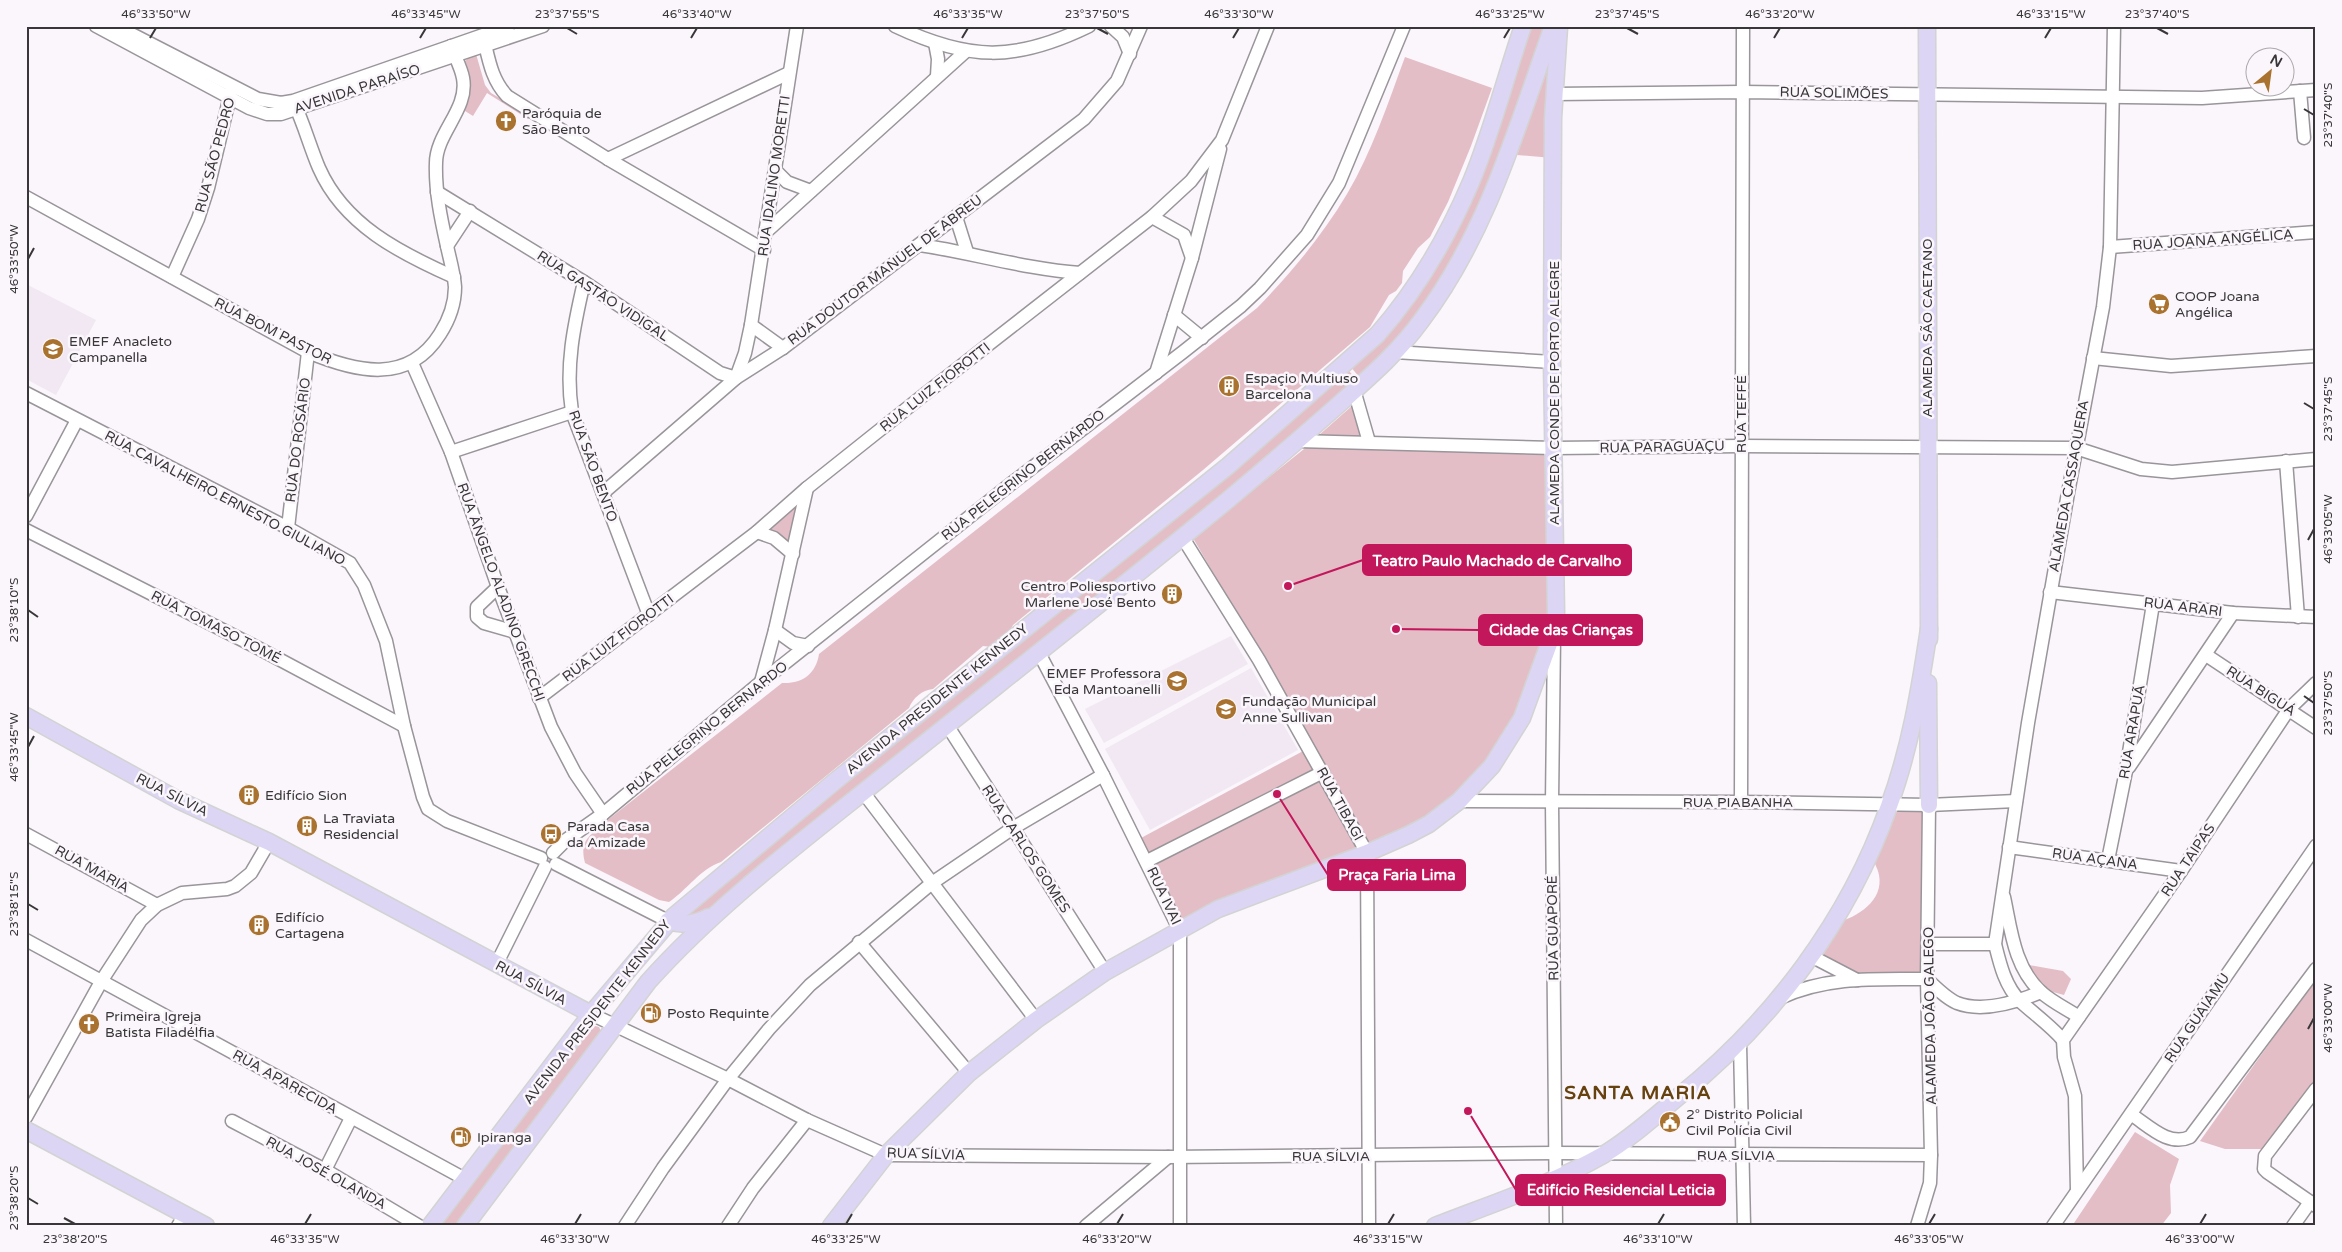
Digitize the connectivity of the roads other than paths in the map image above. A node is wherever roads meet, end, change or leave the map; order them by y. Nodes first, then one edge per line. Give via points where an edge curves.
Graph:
1 (96, 26) edge
2 (116, 26) edge
3 (509, 26) edge
4 (543, 26) edge
5 (797, 26) edge
6 (894, 26) edge
7 (1089, 26) edge
8 (1111, 26) edge
9 (1141, 26) edge
10 (1268, 26) edge
11 (1404, 26) edge
12 (1523, 26) edge
13 (1552, 26) edge
14 (1559, 26) edge
15 (1743, 26) edge
16 (1927, 26) edge
17 (2114, 26) edge
18 (484, 41) junction
19 (935, 43) junction
20 (453, 51) junction
21 (965, 52) junction
22 (1130, 54) junction
23 (789, 73) junction
24 (937, 76) junction
25 (2316, 90) edge
26 (2300, 91) junction
27 (231, 92) junction
28 (1742, 92) junction
29 (1554, 94) junction
30 (1926, 94) junction
31 (2114, 98) junction
32 (296, 106) junction
33 (2304, 138) dead end
34 (1222, 140) junction
35 (608, 159) junction
36 (775, 170) junction
37 (811, 191) junction
38 (437, 192) junction
39 (26, 197) edge
40 (470, 211) junction
41 (956, 217) junction
42 (1152, 218) junction
43 (767, 231) junction
44 (2316, 232) edge
45 (920, 245) junction
46 (447, 246) junction
47 (2110, 247) junction
48 (764, 250) junction
49 (967, 252) junction
50 (1192, 258) junction
51 (1080, 273) junction
52 (172, 277) junction
53 (454, 277) junction
54 (584, 282) junction
55 (1174, 316) junction
56 (751, 325) junction
57 (1202, 338) junction
58 (782, 348) junction
59 (308, 352) junction
60 (1396, 352) junction
61 (2316, 356) edge
62 (2093, 358) junction
63 (1552, 362) junction
64 (412, 363) junction
65 (1339, 369) junction
66 (1156, 373) junction
67 (736, 378) junction
68 (1354, 390) junction
69 (26, 393) edge
70 (572, 412) junction
71 (1288, 414) junction
72 (77, 420) junction
73 (1298, 441) junction
74 (1369, 442) junction
75 (1741, 446) junction
76 (1554, 448) junction
77 (1928, 448) junction
78 (2076, 448) junction
79 (451, 452) junction
80 (2316, 460) edge
81 (2286, 461) junction
82 (807, 488) junction
83 (603, 493) junction
84 (26, 516) edge
85 (288, 528) junction
86 (26, 530) edge
87 (757, 532) junction
88 (1182, 538) junction
89 (793, 554) junction
90 (498, 587) junction
91 (2050, 592) junction
92 (2153, 604) junction
93 (2233, 613) junction
94 (649, 615) junction
95 (2316, 617) edge
96 (2298, 618) junction
97 (1929, 629) junction
98 (776, 630) junction
99 (1554, 630) junction
100 (515, 632) junction
101 (808, 646) junction
102 (1039, 653) junction
103 (2206, 655) junction
104 (762, 682) junction
105 (2316, 683) edge
106 (539, 698) junction
107 (2289, 709) junction
108 (26, 716) edge
109 (947, 725) junction
110 (404, 726) junction
111 (2316, 728) edge
112 (2126, 771) junction
113 (1324, 772) junction
114 (1104, 775) junction
115 (863, 792) junction
116 (1459, 801) junction
117 (2016, 801) junction
118 (1552, 802) junction
119 (1741, 802) junction
120 (1890, 804) junction
121 (1929, 805) junction
122 (603, 814) junction
123 (1013, 828) junction
124 (26, 834) edge
125 (269, 842) junction
126 (2316, 846) edge
127 (2009, 847) junction
128 (1367, 853) junction
129 (549, 860) junction
130 (2108, 860) junction
131 (1147, 861) junction
132 (2181, 871) junction
133 (932, 883) junction
134 (2003, 887) junction
135 (158, 905) junction
136 (718, 913) junction
137 (668, 921) junction
138 (1180, 931) junction
139 (26, 940) edge
140 (859, 942) junction
141 (1928, 944) junction
142 (1995, 944) junction
143 (1811, 956) junction
144 (666, 962) junction
145 (496, 964) junction
146 (2316, 969) edge
147 (1105, 972) junction
148 (1927, 978) junction
149 (102, 980) junction
150 (1857, 980) junction
151 (2041, 992) junction
152 (1778, 999) junction
153 (2018, 999) junction
154 (629, 1008) junction
155 (591, 1014) junction
156 (2079, 1017) junction
157 (1036, 1020) junction
158 (616, 1028) junction
159 (2063, 1040) junction
160 (1740, 1044) junction
161 (969, 1073) junction
162 (728, 1079) junction
163 (2316, 1089) edge
164 (2132, 1115) junction
165 (26, 1117) edge
166 (351, 1118) junction
167 (807, 1120) junction
168 (232, 1121) dead end
169 (26, 1130) edge
170 (1556, 1153) junction
171 (1604, 1154) junction
172 (886, 1155) junction
173 (1369, 1156) junction
174 (1743, 1156) junction
175 (1931, 1156) junction
176 (1174, 1157) junction
177 (324, 1170) junction
178 (1556, 1178) junction
179 (465, 1180) junction
180 (2077, 1190) junction
181 (2313, 1204) edge
182 (182, 1220) edge
183 (206, 1226) edge
184 (419, 1226) edge
185 (430, 1226) edge
186 (464, 1226) edge
187 (625, 1226) edge
188 (728, 1226) edge
189 (831, 1226) edge
190 (1086, 1226) edge
191 (1180, 1226) edge
192 (1369, 1226) edge
193 (1435, 1226) edge
194 (1556, 1226) edge
195 (1744, 1226) edge
196 (1917, 1226) edge
197 (2053, 1226) edge
198 (2293, 1226) edge

1 - 27 street, AVENIDA PARAÍSO
2 - 27 street, AVENIDA PARAÍSO
3 - 18 street, AVENIDA PARAÍSO
4 - 18 street, AVENIDA PARAÍSO
5 - 23 street, RUA IDALINO MORETTI
6 - 19 street
7 - 21 street via 1057,42 1031,48 982,54
8 - 22 street via 1124,37
9 - 22 street, RUA DOUTOR MANUEL DE ABREU
10 - 34 street, RUA LUIZ FIOROTTI
11 - 57 street, RUA PELEGRINO BERNARDO via 1326,207 1307,236 1260,288
12 - 65 main road, AVENIDA PRESIDENTE KENNEDY via 1471,182 1438,248 1391,319
13 - 60 main road, AVENIDA PRESIDENTE KENNEDY via 1490,200 1441,291
14 - 29 main road, ALAMEDA CONDE DE PORTO ALEGRE
15 - 28 street, RUA TEFFÉ
16 - 30 main road, ALAMEDA SÃO CAETANO
17 - 31 street, ALAMEDA CASSAQUERA
18 - 20 street, AVENIDA PARAÍSO
18 - 35 street via 492,74 507,96
19 - 21 street
19 - 24 street
20 - 32 street, AVENIDA PARAÍSO
20 - 38 street via 464,79 464,92 439,146
21 - 24 street
22 - 41 street, RUA DOUTOR MANUEL DE ABREU via 1117,80 1084,119
23 - 35 street
23 - 36 street, RUA IDALINO MORETTI
24 - 37 street
25 - 26 street, RUA SOLIMÕES
26 - 31 street, RUA SOLIMÕES via 2202,98
26 - 33 street
27 - 32 street, AVENIDA PARAÍSO
27 - 52 street, RUA SÃO PEDRO via 208,188
28 - 29 street, RUA SOLIMÕES
28 - 30 street, RUA SOLIMÕES
28 - 75 street, RUA TEFFÉ
29 - 63 main road, ALAMEDA CONDE DE PORTO ALEGRE
30 - 31 street, RUA SOLIMÕES
30 - 77 main road, ALAMEDA SÃO CAETANO
31 - 47 street, ALAMEDA CASSAQUERA
32 - 53 street via 320,169 348,209 383,241
34 - 42 street, RUA LUIZ FIOROTTI via 1191,181
34 - 50 street
35 - 48 street
36 - 37 street via 788,182
36 - 43 street, RUA IDALINO MORETTI
37 - 43 street
38 - 40 street, RUA GASTÃO VIDIGAL
38 - 46 street
39 - 52 street, RUA BOM PASTOR
40 - 46 street
40 - 54 street, RUA GASTÃO VIDIGAL
41 - 45 street, RUA DOUTOR MANUEL DE ABREU
41 - 49 street
42 - 50 street via 1184,235
42 - 51 street, RUA LUIZ FIOROTTI
43 - 48 street, RUA IDALINO MORETTI
44 - 47 street, RUA JOANA ANGÉLICA
45 - 49 street
45 - 58 street, RUA DOUTOR MANUEL DE ABREU
46 - 53 street
47 - 62 street, ALAMEDA CASSAQUERA
48 - 56 street, RUA IDALINO MORETTI
49 - 51 street via 1050,271
50 - 55 street
51 - 82 street, RUA LUIZ FIOROTTI
52 - 59 street, RUA BOM PASTOR
53 - 64 street via 453,302 446,324 425,353
54 - 67 street, RUA GASTÃO VIDIGAL via 720,373
54 - 70 street, RUA SÃO BENTO via 570,350 568,391
55 - 57 street
55 - 66 street
56 - 58 street
56 - 67 street, RUA IDALINO MORETTI
57 - 66 street, RUA PELEGRINO BERNARDO
58 - 67 street, RUA DOUTOR MANUEL DE ABREU
59 - 64 street, RUA BOM PASTOR via 336,364 372,370
59 - 85 street, RUA DO ROSÁRIO
60 - 63 street
60 - 68 main road, AVENIDA PRESIDENTE KENNEDY
61 - 62 street via 2170,366
62 - 78 street, ALAMEDA CASSAQUERA
63 - 76 main road, ALAMEDA CONDE DE PORTO ALEGRE
64 - 79 street, RUA ÂNGELO ALADINO GRECCHI
65 - 68 main road via 1348,377
65 - 71 main road, AVENIDA PRESIDENTE KENNEDY
66 - 101 street, RUA PELEGRINO BERNARDO via 1012,482
67 - 83 street, RUA DOUTOR MANUEL DE ABREU
68 - 73 main road, AVENIDA PRESIDENTE KENNEDY
68 - 74 street
69 - 72 street, RUA CAVALHEIRO ERNESTO GIULIANO
70 - 79 street
70 - 83 street, RUA SÃO BENTO
71 - 73 main road via 1288,435
71 - 137 main road, AVENIDA PRESIDENTE KENNEDY via 1228,466 834,782
72 - 84 street
72 - 85 street, RUA CAVALHEIRO ERNESTO GIULIANO
73 - 74 street, RUA PARAGUAÇU
73 - 88 main road, AVENIDA PRESIDENTE KENNEDY
74 - 76 street, RUA PARAGUAÇU
75 - 76 street, RUA PARAGUAÇU
75 - 77 street, RUA PARAGUAÇU
75 - 119 street, RUA TEFFÉ
76 - 99 main road, ALAMEDA CONDE DE PORTO ALEGRE
77 - 78 street, RUA PARAGUAÇU
77 - 97 main road, ALAMEDA SÃO CAETANO
78 - 81 street, RUA PARAGUAÇU via 2155,472
78 - 91 street, ALAMEDA CASSAQUERA
79 - 90 street, RUA ÂNGELO ALADINO GRECCHI
80 - 81 street, RUA PARAGUAÇU
81 - 96 street
82 - 87 street, RUA LUIZ FIOROTTI
82 - 89 street
83 - 94 street, RUA SÃO BENTO
85 - 110 street, RUA CAVALHEIRO ERNESTO GIULIANO via 342,558 357,572 386,641
86 - 110 street, RUA TOMASO TOMÉ
87 - 89 street via 774,538
87 - 94 street, RUA LUIZ FIOROTTI
88 - 102 main road, AVENIDA PRESIDENTE KENNEDY
88 - 113 street, RUA TIBAGI via 1259,660
89 - 98 street
90 - 100 street, RUA ÂNGELO ALADINO GRECCHI
90 - 100 street via 477,607 477,617 484,623
91 - 92 street, RUA ARARI
91 - 117 street, ALAMEDA CASSAQUERA
92 - 93 street, RUA ARARI
92 - 112 street, RUA ARAPUÃ
93 - 96 street, RUA ARARI
93 - 103 street
94 - 106 street, RUA LUIZ FIOROTTI
95 - 96 street, RUA ARARI
97 - 120 main road, ALAMEDA SÃO CAETANO via 1915,713
97 - 121 main road, ALAMEDA SÃO CAETANO
98 - 101 street via 793,642
98 - 104 street
99 - 116 main road, ALAMEDA CONDE DE PORTO ALEGRE via 1522,718 1492,766
99 - 118 street, RUA GUAPORÉ
100 - 106 street, RUA ÂNGELO ALADINO GRECCHI
101 - 104 street, RUA PELEGRINO BERNARDO
102 - 109 main road, AVENIDA PRESIDENTE KENNEDY
102 - 114 street, RUA IVAI
103 - 107 street, RUA BIGUÁ
103 - 112 street
104 - 122 street, RUA PELEGRINO BERNARDO
105 - 107 street, RUA TAIPAS
106 - 122 street, RUA ÂNGELO ALADINO GRECCHI via 564,754
107 - 111 street, RUA BIGUÁ
107 - 132 street, RUA TAIPAS
108 - 125 main road, RUA SÍLVIA via 178,800
109 - 115 main road, AVENIDA PRESIDENTE KENNEDY
109 - 123 street, RUA CARLOS GOMES
110 - 129 street, RUA CAVALHEIRO ERNESTO GIULIANO via 428,809 447,820
112 - 130 street, RUA ARAPUÃ
113 - 128 street, RUA TIBAGI
113 - 131 street
114 - 123 street
114 - 131 street, RUA IVAI
115 - 133 street
115 - 136 main road, AVENIDA PRESIDENTE KENNEDY
116 - 118 street, RUA PIABANHA
116 - 128 main road, ALAMEDA CONDE DE PORTO ALEGRE via 1429,824
117 - 121 street, RUA PIABANHA
117 - 127 street, ALAMEDA CASSAQUERA
118 - 119 street, RUA PIABANHA
118 - 170 street, RUA GUAPORÉ
119 - 120 street, RUA PIABANHA
120 - 121 street, RUA PIABANHA
120 - 143 main road, ALAMEDA SÃO CAETANO via 1852,890
121 - 141 street, ALAMEDA JOÃO GALEGO
122 - 129 street, RUA PELEGRINO BERNARDO via 566,840
123 - 133 street
123 - 147 street, RUA CARLOS GOMES
124 - 135 street, RUA MARIA
125 - 135 street via 251,873 235,886 182,893
125 - 145 main road, RUA SÍLVIA
126 - 164 street, RUA GUAIAMU
127 - 130 street, RUA AÇANA
127 - 134 street, ALAMEDA CASSAQUERA
128 - 138 main road, ALAMEDA CONDE DE PORTO ALEGRE via 1218,909
128 - 173 street, RUA TIBAGI
129 - 137 street, RUA CAVALHEIRO ERNESTO GIULIANO
129 - 145 street, RUA PELEGRINO BERNARDO
130 - 132 street, RUA AÇANA
131 - 138 street, RUA IVAI
132 - 156 street, RUA TAIPAS
133 - 140 street
133 - 157 street
134 - 142 street, ALAMEDA CASSAQUERA
134 - 151 street via 2020,961
135 - 149 street via 133,930
136 - 137 main road via 690,924
136 - 144 main road, AVENIDA PRESIDENTE KENNEDY
137 - 144 main road via 674,928 675,938
137 - 155 main road, AVENIDA PRESIDENTE KENNEDY
138 - 147 main road, ALAMEDA CONDE DE PORTO ALEGRE
138 - 176 street, RUA IVAI
139 - 149 street, RUA APARECIDA
140 - 161 street
140 - 162 street via 810,985
141 - 142 street
141 - 148 street, ALAMEDA JOÃO GALEGO
142 - 153 street via 2004,974
143 - 150 street
143 - 152 main road, ALAMEDA SÃO CAETANO
144 - 154 main road, AVENIDA PRESIDENTE KENNEDY
145 - 155 main road, RUA SÍLVIA
146 - 164 street via 2190,1137 2183,1141 2166,1138
147 - 157 main road, ALAMEDA CONDE DE PORTO ALEGRE
148 - 150 street
148 - 153 street via 1946,996 1970,1006
148 - 175 street, ALAMEDA JOÃO GALEGO
149 - 165 street
149 - 166 street, RUA APARECIDA
150 - 152 street via 1814,985
151 - 153 street
151 - 156 street
152 - 160 main road, ALAMEDA SÃO CAETANO
153 - 159 street
154 - 155 main road
154 - 158 main road, AVENIDA PRESIDENTE KENNEDY
155 - 158 street, RUA SÍLVIA
155 - 179 main road, AVENIDA PRESIDENTE KENNEDY
156 - 159 street, RUA TAIPAS
157 - 161 main road, ALAMEDA CONDE DE PORTO ALEGRE
158 - 162 street, RUA SÍLVIA
158 - 186 main road, AVENIDA PRESIDENTE KENNEDY
159 - 180 street via 2075,1096
160 - 171 main road, ALAMEDA SÃO CAETANO via 1689,1089
160 - 174 street
161 - 172 main road, ALAMEDA CONDE DE PORTO ALEGRE
162 - 167 street, RUA SÍLVIA
162 - 187 street
163 - 181 street via 2265,1156 2264,1169
164 - 180 street, RUA GUAIAMU
166 - 177 street
166 - 179 street, RUA APARECIDA
167 - 172 street, RUA SÍLVIA
167 - 188 street via 753,1188
168 - 177 street, RUA JOSÉ OLANDA
169 - 182 main road
170 - 171 street, RUA SÍLVIA
170 - 173 street, RUA SÍLVIA
170 - 178 street, RUA GUAPORÉ
171 - 174 street, RUA SÍLVIA
171 - 178 main road, ALAMEDA SÃO CAETANO
172 - 176 street, RUA SÍLVIA
172 - 189 main road, ALAMEDA CONDE DE PORTO ALEGRE
173 - 176 street, RUA SÍLVIA
173 - 192 street, RUA TIBAGI
174 - 175 street, RUA SÍLVIA
174 - 195 street
175 - 196 street, ALAMEDA JOÃO GALEGO via 1930,1182
176 - 190 street
176 - 191 street, RUA IVAI
177 - 184 street, RUA JOSÉ OLANDA
178 - 193 main road, ALAMEDA SÃO CAETANO
178 - 194 street, RUA GUAPORÉ
179 - 185 main road, AVENIDA PRESIDENTE KENNEDY
180 - 197 street, RUA GUAIAMU
181 - 198 street
182 - 183 main road

